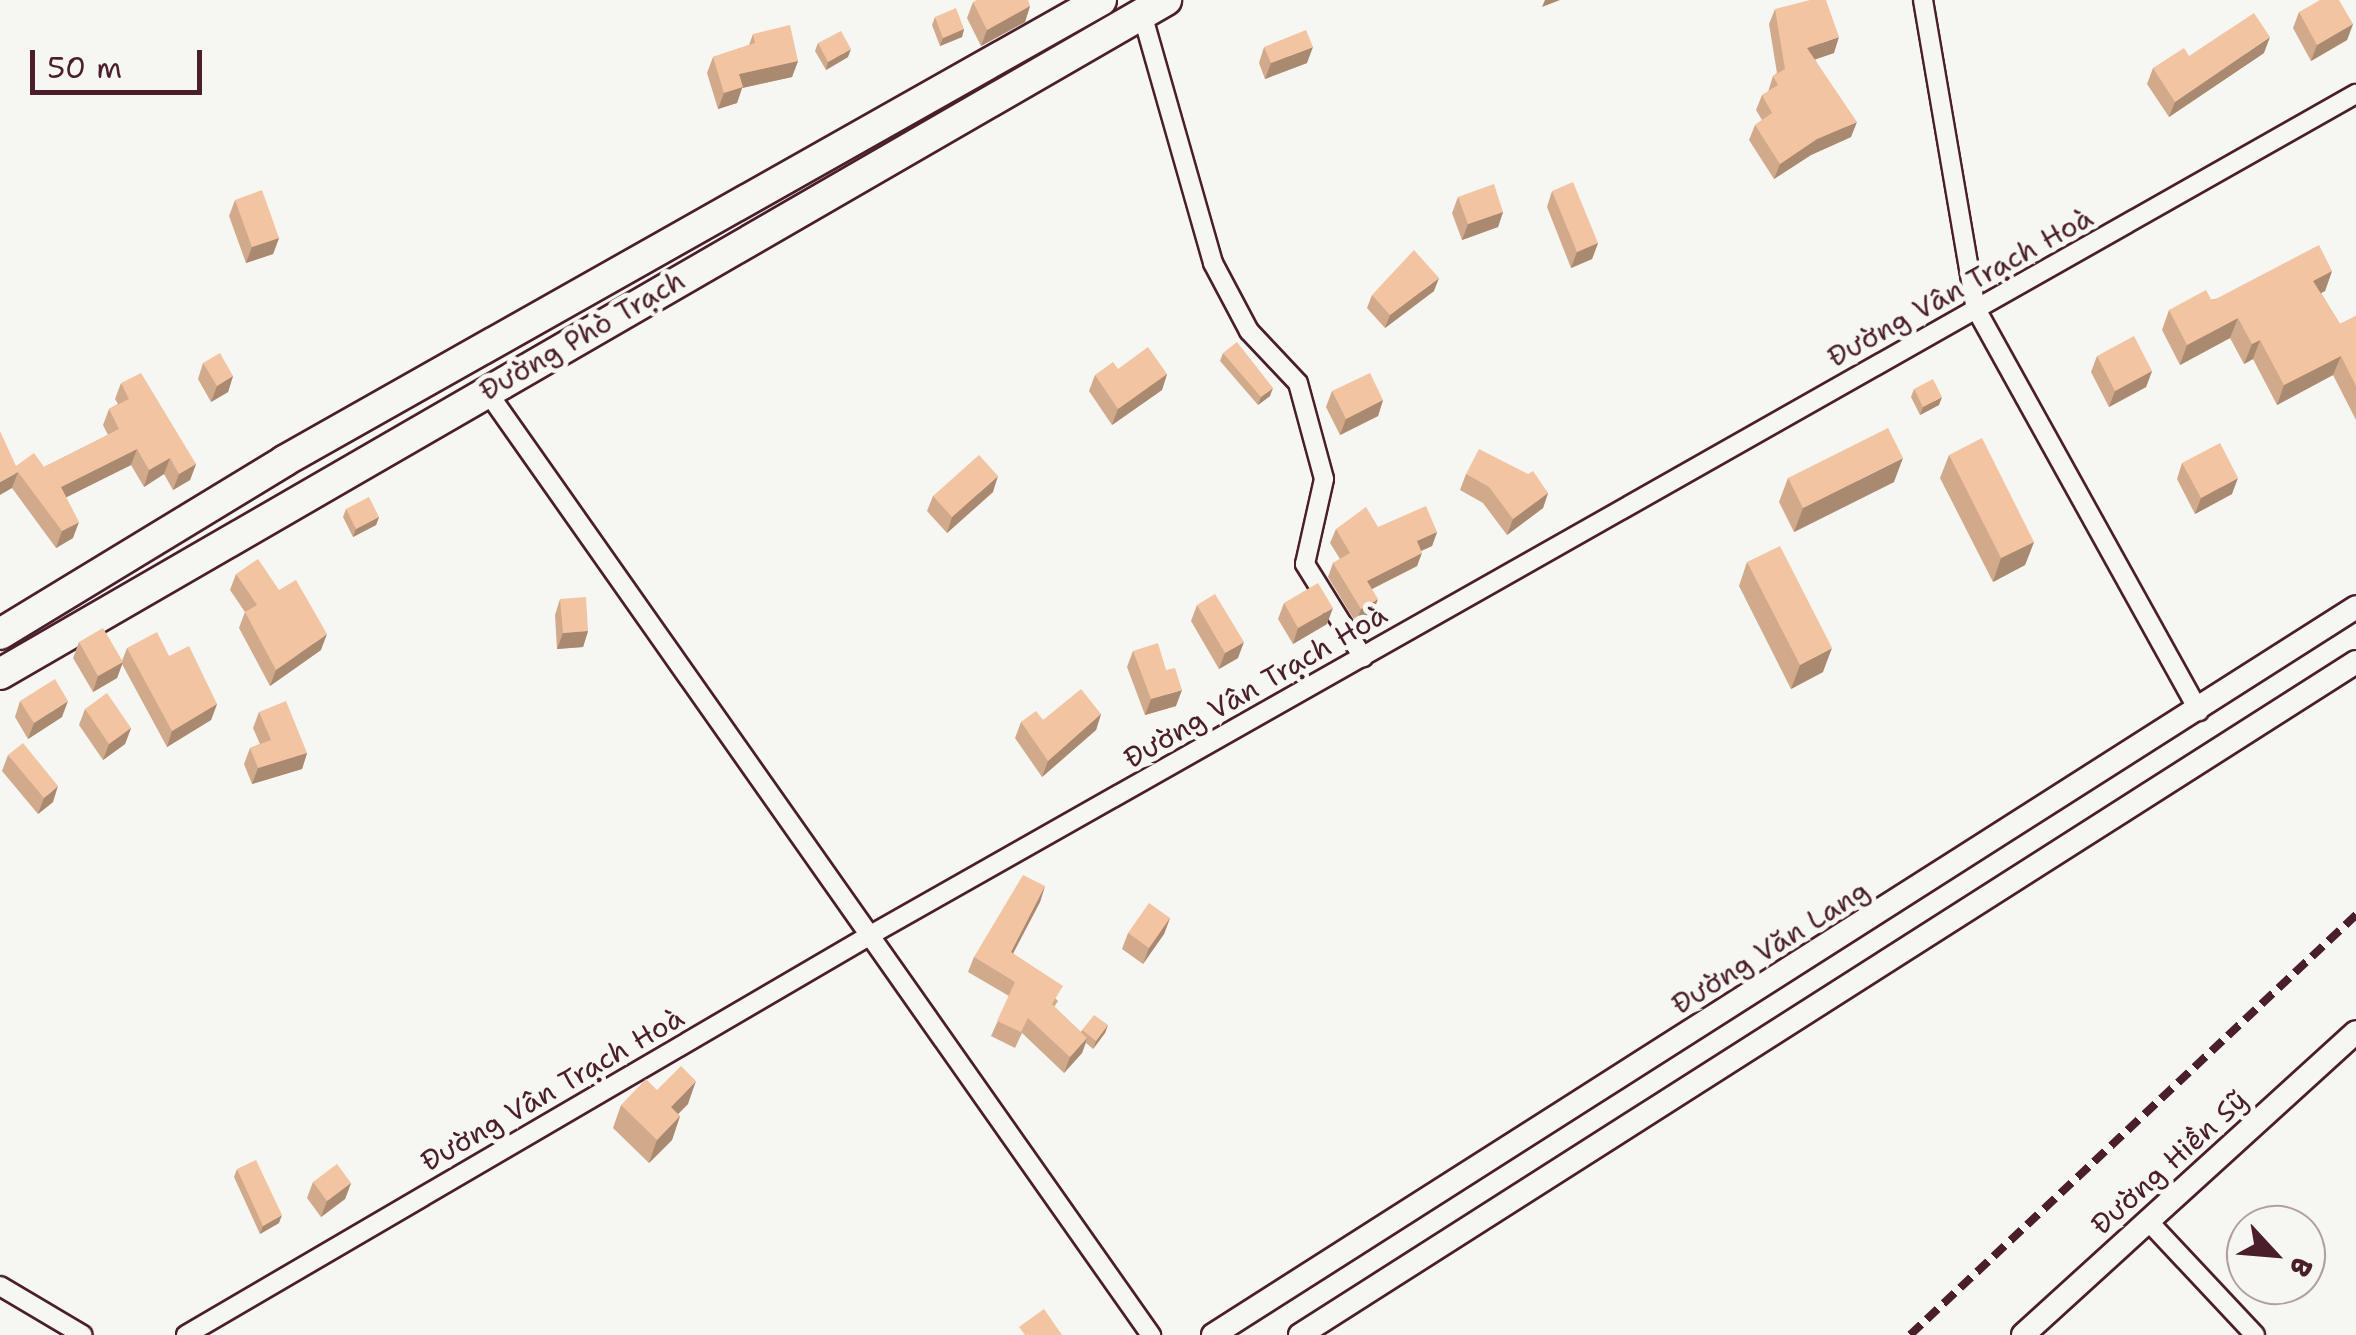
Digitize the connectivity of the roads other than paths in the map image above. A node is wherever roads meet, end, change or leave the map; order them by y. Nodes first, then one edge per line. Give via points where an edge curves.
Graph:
1 (1101, 0) edge
2 (1923, 0) edge
3 (1154, 5) edge
4 (2354, 101) edge
5 (878, 146) junction
6 (1976, 309) junction
7 (486, 390) junction
8 (284, 461) junction
9 (304, 495) junction
10 (2356, 607) edge
11 (0, 634) edge
12 (1363, 657) junction
13 (2356, 662) edge
14 (0, 674) edge
15 (2199, 711) junction
16 (874, 933) junction
17 (2356, 1032) edge
18 (2149, 1222) junction
19 (0, 1286) edge
20 (83, 1335) edge
21 (186, 1335) edge
22 (1151, 1335) edge
23 (1214, 1335) edge
24 (1300, 1335) edge
25 (2023, 1335) edge
26 (2255, 1335) edge

1 - 5 highway, Đường Phò Trạch
2 - 6 street
3 - 5 highway, Đường Phò Trạch
3 - 12 street via 1213,262 1249,331 1298,383 1324,479 1305,564
4 - 6 street, Đường Vân Trạch Hoà
5 - 7 highway, Đường Phò Trạch
5 - 8 highway, Đường Phò Trạch
6 - 12 street, Đường Vân Trạch Hoà
6 - 15 street
7 - 9 highway, Đường Phò Trạch
7 - 16 street
8 - 9 highway
8 - 11 highway, Đường Phò Trạch
9 - 14 highway, Đường Phò Trạch
10 - 15 street, Đường Văn Lang
12 - 16 street, Đường Vân Trạch Hoà
13 - 24 street
15 - 23 street, Đường Văn Lang
16 - 21 street, Đường Vân Trạch Hoà
16 - 22 street
17 - 18 street, Đường Hiền Sỹ
18 - 25 street, Đường Hiền Sỹ
18 - 26 street
19 - 20 street

